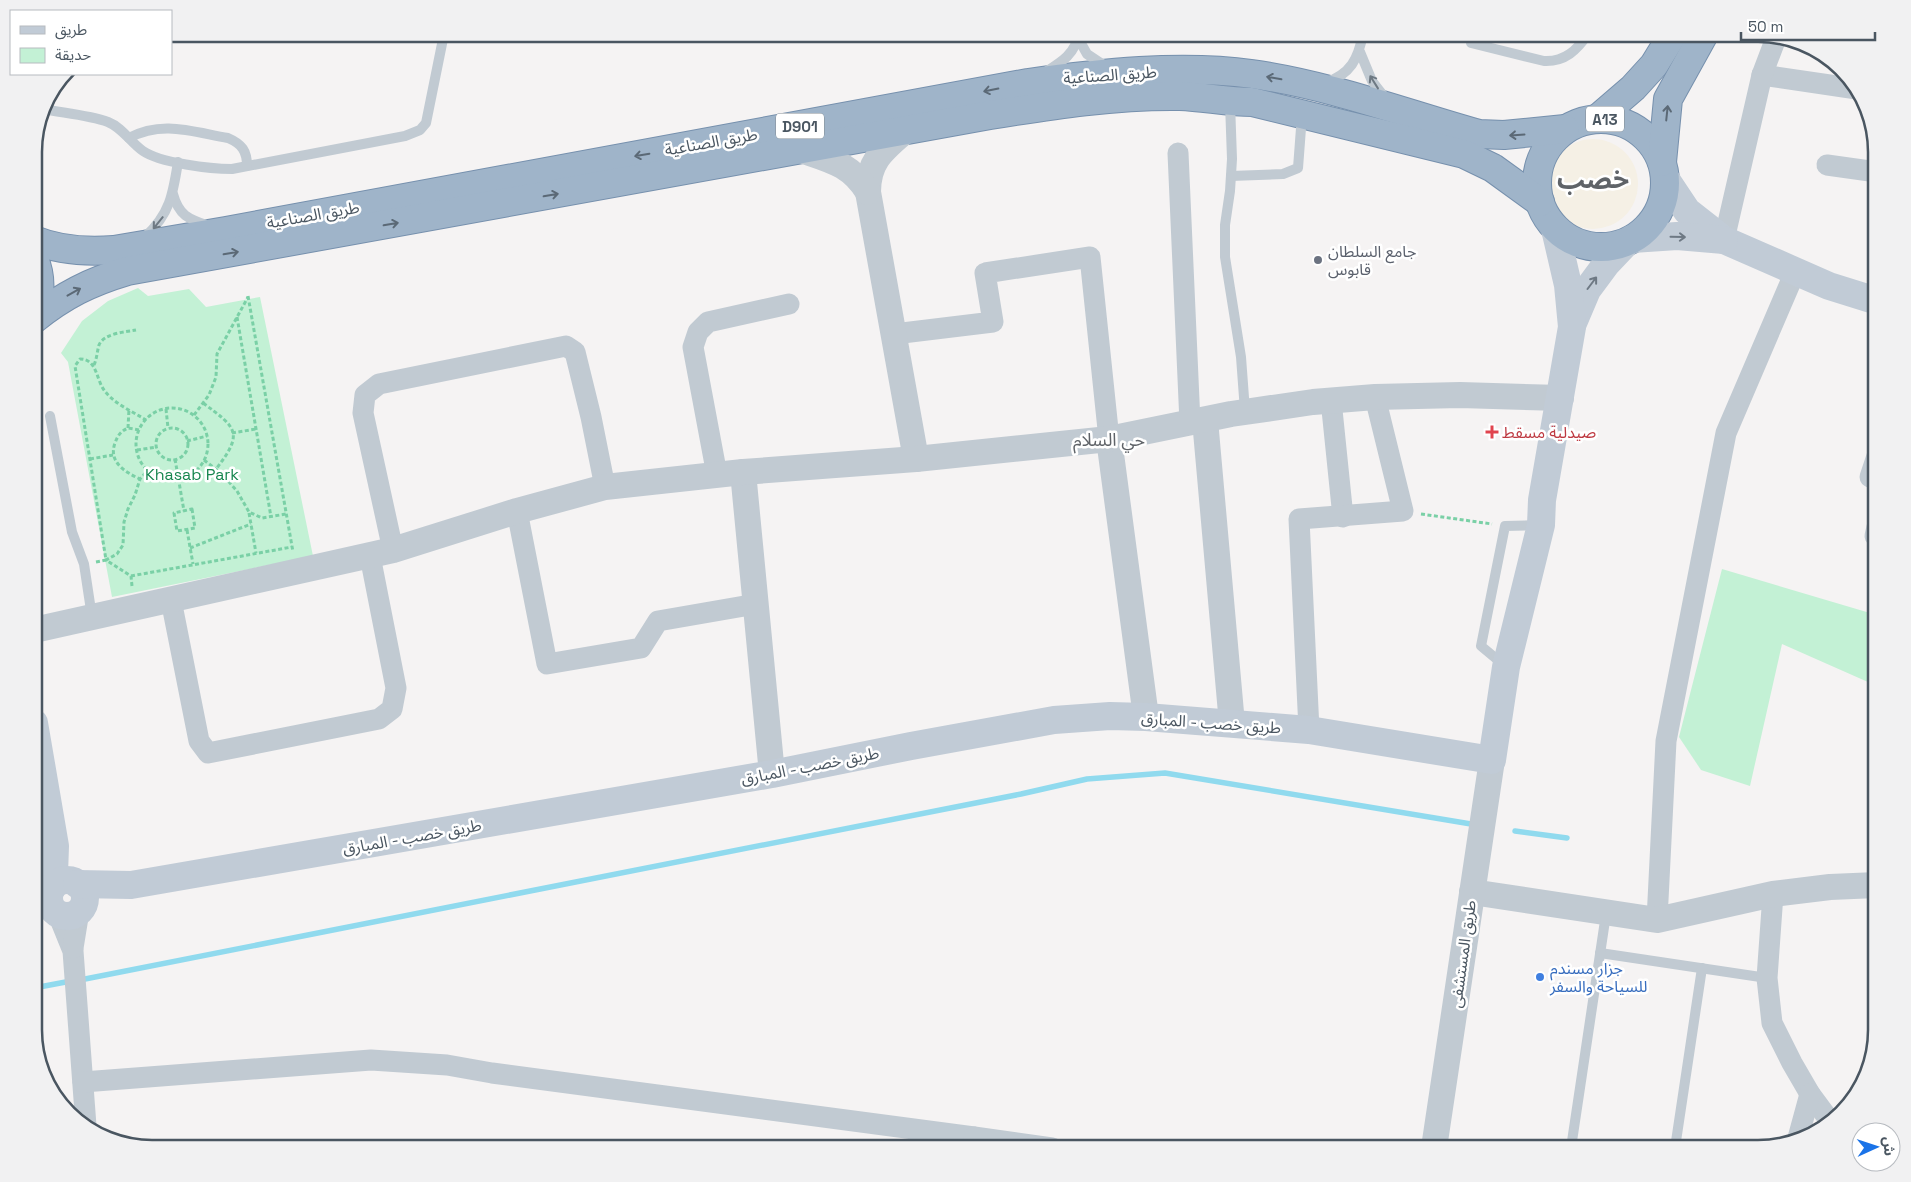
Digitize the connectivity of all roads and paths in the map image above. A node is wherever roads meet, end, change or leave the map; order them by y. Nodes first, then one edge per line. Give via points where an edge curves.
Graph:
1 (442, 42) edge
2 (1076, 42) edge
3 (1081, 42) edge
4 (1362, 42) edge
5 (1583, 42) edge
6 (1668, 42) edge
7 (1700, 42) edge
8 (1471, 43) dead end
9 (1774, 43) edge
10 (1360, 52) junction
11 (1117, 72) junction
12 (1762, 75) junction
13 (1028, 83) junction
14 (1314, 85) junction
15 (1848, 88) edge
16 (1230, 102) junction
17 (1394, 108) junction
18 (51, 110) edge
19 (1302, 114) junction
20 (1597, 119) junction
21 (1565, 129) junction
22 (905, 131) junction
23 (129, 138) junction
24 (801, 150) junction
25 (1178, 153) dead end
26 (178, 162) junction
27 (1826, 165) dead end
28 (247, 166) junction
29 (1663, 170) junction
30 (1868, 171) edge
31 (1231, 176) junction
32 (868, 192) junction
33 (173, 194) junction
34 (1540, 202) junction
35 (1555, 228) junction
36 (226, 231) junction
37 (1724, 240) junction
38 (1630, 241) junction
39 (43, 243) edge
40 (135, 247) junction
41 (1795, 272) junction
42 (1868, 298) edge
43 (788, 304) dead end
44 (43, 312) edge
45 (237, 318) junction
46 (1572, 327) junction
47 (136, 330) dead end
48 (894, 334) junction
49 (94, 365) junction
50 (1376, 397) junction
51 (1561, 398) junction
52 (1331, 400) junction
53 (203, 404) junction
54 (129, 409) junction
55 (166, 409) junction
56 (1245, 412) junction
57 (50, 416) dead end
58 (194, 416) junction
59 (146, 420) junction
60 (1197, 422) junction
61 (128, 428) junction
62 (168, 429) junction
63 (256, 429) junction
64 (139, 430) junction
65 (232, 433) junction
66 (207, 436) junction
67 (1109, 439) junction
68 (187, 441) junction
69 (157, 447) junction
70 (137, 450) junction
71 (113, 455) junction
72 (90, 459) junction
73 (175, 459) junction
74 (916, 459) junction
75 (204, 460) junction
76 (216, 469) junction
77 (148, 470) junction
78 (743, 472) junction
79 (717, 475) junction
80 (140, 479) junction
81 (178, 479) junction
82 (605, 487) junction
83 (184, 511) junction
84 (517, 511) junction
85 (1403, 511) junction
86 (249, 512) junction
87 (286, 514) junction
88 (271, 517) junction
89 (1342, 517) junction
90 (251, 524) junction
91 (1541, 525) junction
92 (1505, 526) junction
93 (187, 530) junction
94 (292, 547) junction
95 (190, 548) junction
96 (256, 553) junction
97 (382, 553) junction
98 (106, 560) junction
99 (84, 564) junction
100 (193, 564) junction
101 (296, 572) junction
102 (131, 576) junction
103 (171, 600) junction
104 (756, 604) junction
105 (136, 608) junction
106 (92, 618) junction
107 (43, 628) edge
108 (1506, 667) junction
109 (1146, 717) junction
110 (1232, 724) junction
111 (1308, 730) junction
112 (1492, 760) junction
113 (772, 774) junction
114 (43, 776) edge
115 (1868, 885) edge
116 (1472, 892) junction
117 (1773, 894) junction
118 (60, 900) edge
119 (1606, 912) junction
120 (1657, 920) junction
121 (1600, 953) junction
122 (1702, 968) junction
123 (1767, 978) junction
124 (83, 1082) junction
125 (1810, 1094) junction
126 (1827, 1116) edge
127 (85, 1117) edge
128 (1800, 1131) edge
129 (952, 1140) edge
130 (1435, 1140) edge
131 (1572, 1140) edge
132 (1676, 1140) edge

1 - 28 lane via 428,115 420,130 405,136
2 - 13 lane via 1062,61
3 - 11 lane via 1087,54
4 - 10 lane
5 - 8 lane via 1570,54 1554,61
6 - 20 highway, A13 via 1649,71
29 -> 7 highway, A13 via 1668,99
9 - 12 street
10 - 14 lane via 1348,71
17 -> 10 lane via 1372,81
11 - 13 highway, طريق الصناعية / D901
14 -> 11 highway, طريق الصناعية / D901 via 1242,73
12 - 15 street
12 - 37 street
13 -> 36 highway, طريق الصناعية / D901
14 - 17 highway, طريق الصناعية / D901
16 - 19 highway, طريق الصناعية / D901 via 1252,102
16 - 22 highway, طريق الصناعية / D901 via 1181,96 1069,104
16 - 31 lane
21 -> 17 highway, طريق الصناعية / D901 via 1479,134
18 - 23 lane via 106,121
19 - 31 lane via 1298,168 1283,174
19 - 34 highway, طريق الصناعية / D901 via 1464,154 1493,168
20 - 21 highway, A13
20 - 29 highway, A13 via 1617,121 1636,129 1651,144
21 - 34 highway, A13 via 1553,140 1538,170
22 - 24 highway, طريق الصناعية / D901
22 - 32 street via 876,159 868,180
23 - 26 lane via 145,153
23 - 28 lane via 163,127 228,138 243,148
24 - 32 street via 846,167
44 -> 24 highway, طريق الصناعية / D901 via 77,289 126,272
25 - 60 street
26 - 28 lane via 217,169
26 - 33 lane
27 - 30 street
29 - 37 main road via 1687,211
29 - 38 highway, A13 via 1661,207 1644,231
31 - 56 lane via 1225,257 1241,357
32 - 48 street
33 - 36 lane via 183,214
33 -> 40 lane via 163,218
34 - 35 highway, A13
35 - 38 highway, A13 via 1567,238 1597,248
35 - 46 main road via 1568,285
36 - 40 highway, طريق الصناعية / D901
38 -> 37 main road via 1677,236
37 - 41 main road
46 -> 38 main road via 1587,290 1607,263
39 - 40 highway, طريق الصناعية / D901 via 69,250
41 - 42 main road
41 - 120 street via 1726,433 1666,741
43 - 79 street via 708,322 698,332 693,347
45 - 53 path via 217,354 216,377
45 - 63 path
45 - 87 path via 248,296
46 - 51 main road
47 - 49 path via 105,339 99,344
48 - 67 street via 993,322 985,273 1090,257
48 - 74 street
49 - 54 path via 97,380 105,391
49 - 72 path via 80,360 75,366
50 - 51 street via 1460,391
50 - 52 street
50 - 85 street
51 - 91 main road via 1542,500
52 - 56 street
52 - 89 street
53 - 58 path
53 - 65 path via 226,419
54 - 59 path
54 - 61 path
55 - 58 path via 182,410
55 - 59 path
55 - 62 path
56 - 60 street
57 - 99 lane via 72,532
58 - 66 path
59 - 64 path
60 - 67 street
60 - 110 street
61 - 64 path
61 - 71 path via 121,431
62 - 68 path via 182,432
62 - 69 path via 158,436
63 - 65 path
63 - 88 path
64 - 70 path
65 - 76 path via 233,444
66 - 68 path
66 - 75 path
67 - 74 street
67 - 109 street
68 - 73 path via 185,452
69 - 70 path
69 - 73 path via 164,458
70 - 77 path
71 - 72 path
71 - 80 path via 120,468
72 - 98 path
73 - 81 path
74 - 78 street
75 - 76 path
75 - 81 path via 197,470
76 - 86 path via 242,497
77 - 80 path
77 - 81 path via 162,479
78 - 79 street
78 - 104 street
79 - 82 street
80 - 98 path via 124,522 123,545 117,554
81 - 83 path
82 - 84 street
82 - 97 street via 575,352 566,346 380,384 365,395 363,413
83 - 93 path via 192,509 195,528
83 - 93 path via 174,512 177,531
84 - 97 street
84 - 104 street via 547,664 641,648 658,621
85 - 89 street
85 - 92 path
86 - 88 path via 262,518
86 - 90 path
87 - 88 path
87 - 94 path
89 - 111 street via 1299,519
90 - 95 path
90 - 96 path
91 - 92 lane
91 - 108 main road
92 - 108 lane via 1481,646
93 - 95 path
94 - 96 path
94 - 101 path
95 - 100 path
96 - 100 path
97 - 101 street
97 - 103 street via 396,688 392,709 379,718 208,754 199,741
98 - 99 path
98 - 102 path
99 - 106 lane
100 - 102 path
101 - 103 street
102 - 105 path
103 - 105 street
104 - 113 street
105 - 106 street
106 - 107 street
108 - 112 main road
109 - 110 main road, طريق خصب - المبارق
109 - 113 main road, طريق خصب - المبارق via 1054,720
110 - 111 main road, طريق خصب - المبارق
111 - 112 main road, طريق خصب - المبارق
112 - 116 street, طريق المستشفى
113 - 118 main road, طريق خصب - المبارق
114 - 118 main road
115 - 117 street
116 - 119 street
116 - 130 street, طريق المستشفى
117 - 120 street
117 - 123 street
118 - 124 street via 73,950
119 - 120 street
119 - 121 lane
121 - 122 lane
121 - 131 lane
122 - 123 lane
122 - 132 lane
123 - 125 street via 1772,1023
124 - 127 street
124 - 129 street via 371,1060 447,1065
125 - 126 street
125 - 128 street

